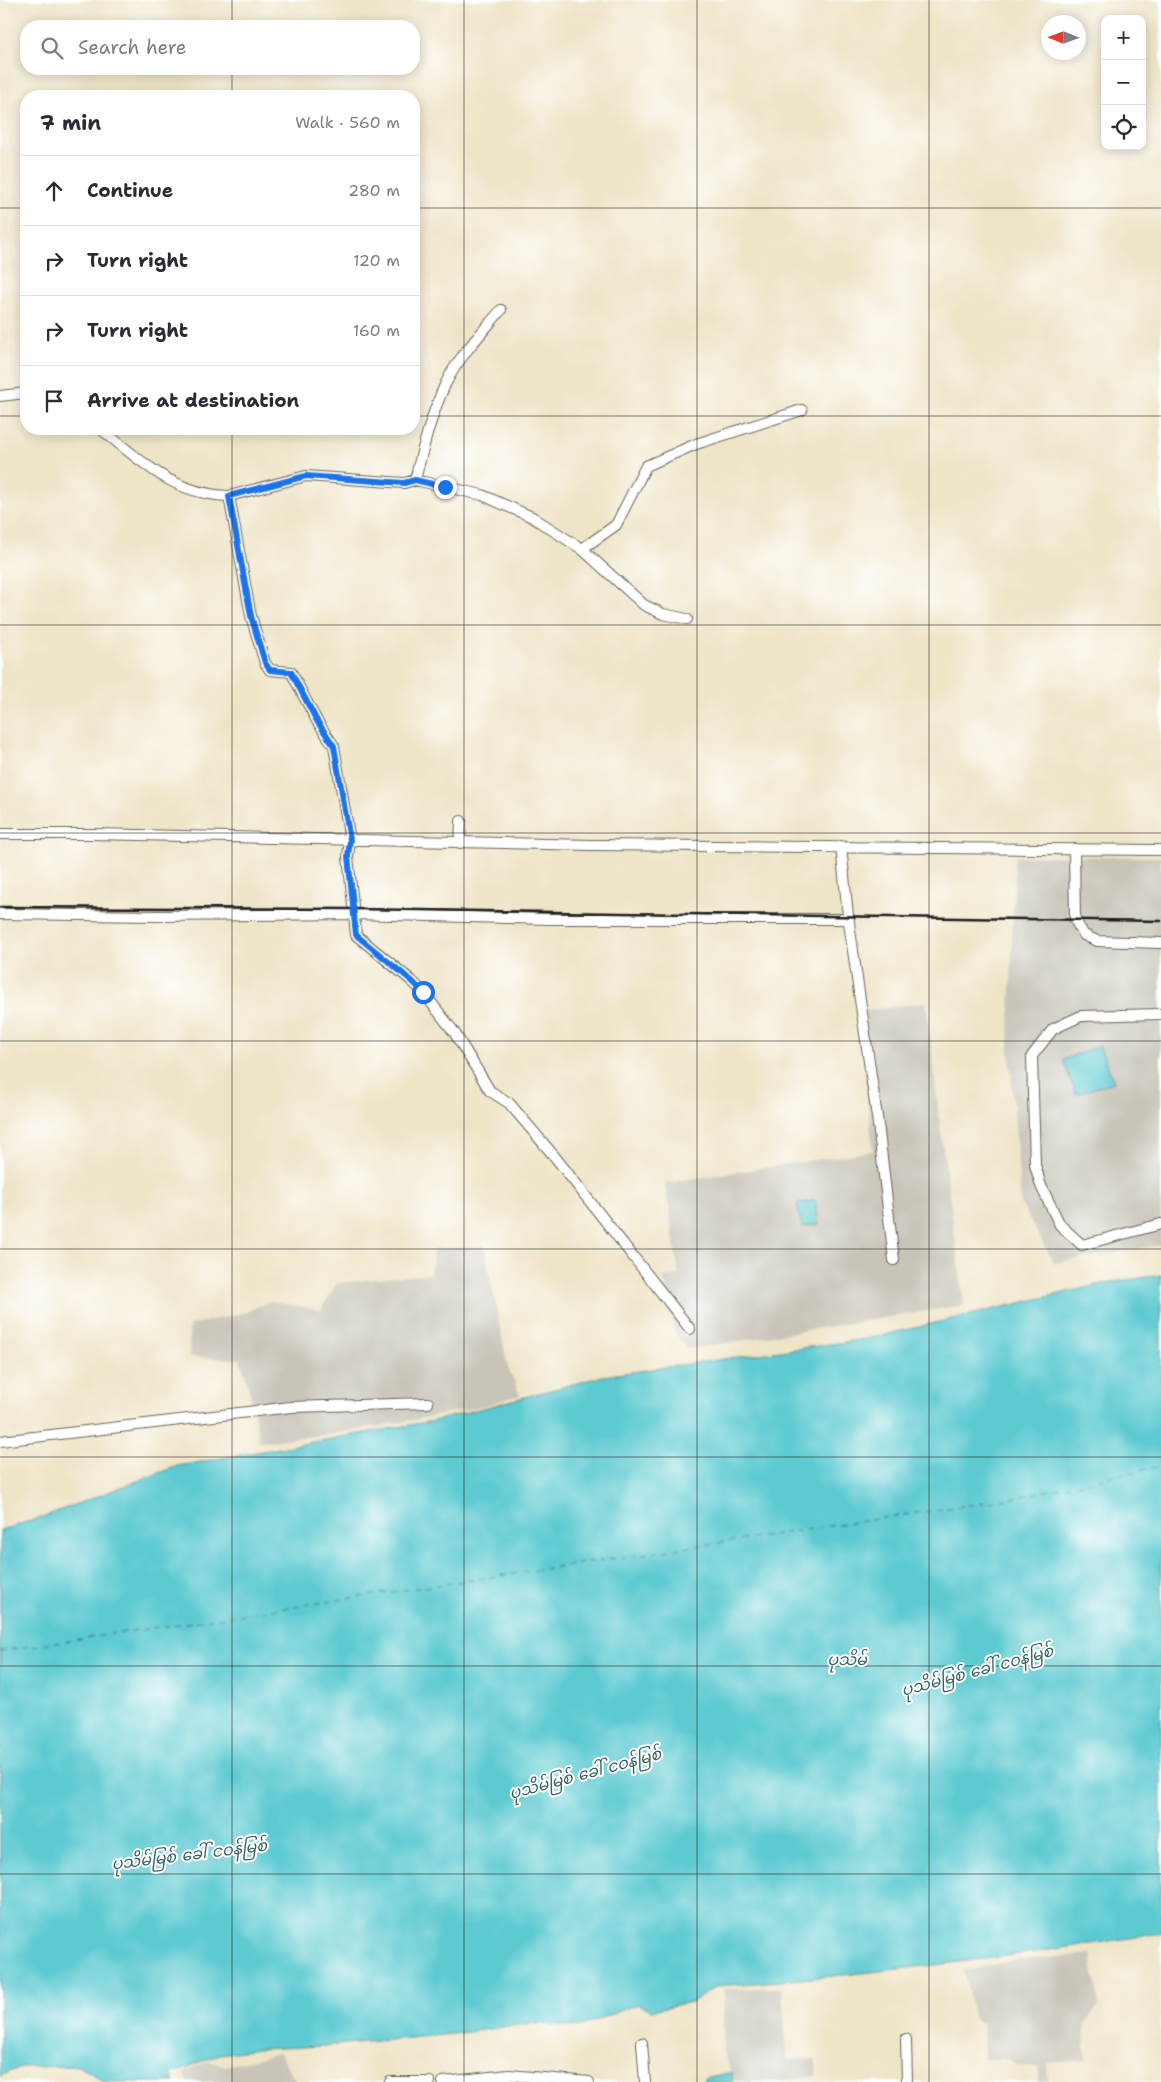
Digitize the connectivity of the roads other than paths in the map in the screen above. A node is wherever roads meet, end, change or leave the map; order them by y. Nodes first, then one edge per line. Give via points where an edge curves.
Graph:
1 (501, 310) dead end
2 (20, 394) edge
3 (0, 396) edge
4 (802, 410) dead end
5 (109, 435) edge
6 (415, 480) junction
7 (229, 496) junction
8 (582, 549) junction
9 (687, 619) dead end
10 (461, 821) dead end
11 (0, 834) edge
12 (350, 840) junction
13 (460, 842) junction
14 (841, 846) junction
15 (1074, 849) junction
16 (1161, 850) edge
17 (0, 914) edge
18 (353, 914) junction
19 (849, 920) junction
20 (1161, 943) edge
21 (1161, 1014) edge
22 (1161, 1224) edge
23 (894, 1260) dead end
24 (690, 1329) dead end
25 (428, 1403) dead end
26 (0, 1441) edge
27 (906, 2039) dead end
28 (642, 2043) dead end
29 (470, 2080) edge
30 (390, 2082) edge
31 (430, 2082) edge
32 (443, 2082) edge
33 (588, 2082) edge
34 (645, 2082) edge
35 (907, 2082) edge

1 - 6 street via 469,347 446,383 428,426
2 - 3 street
4 - 8 street via 696,444 646,466 616,525
5 - 7 street via 173,483 194,492
6 - 7 street via 404,483 306,476
6 - 8 street via 482,495 532,517
7 - 12 street via 251,616 265,663 270,670 291,672 334,746
8 - 9 street via 644,605 663,614
10 - 13 street
11 - 12 street
12 - 13 street
12 - 18 street via 348,856
13 - 14 street
14 - 15 street
14 - 19 street
15 - 16 street
15 - 20 street via 1075,920 1084,935 1097,941
17 - 18 street
18 - 19 street via 559,919
18 - 24 street via 356,935 423,992 454,1032 490,1091 509,1103 555,1157
19 - 23 street
21 - 22 street via 1081,1016 1053,1030 1032,1056 1035,1165 1041,1186 1060,1225 1082,1244
25 - 26 street via 291,1408
27 - 35 street
28 - 34 street
29 - 32 street
29 - 33 street via 509,2075
30 - 31 street

